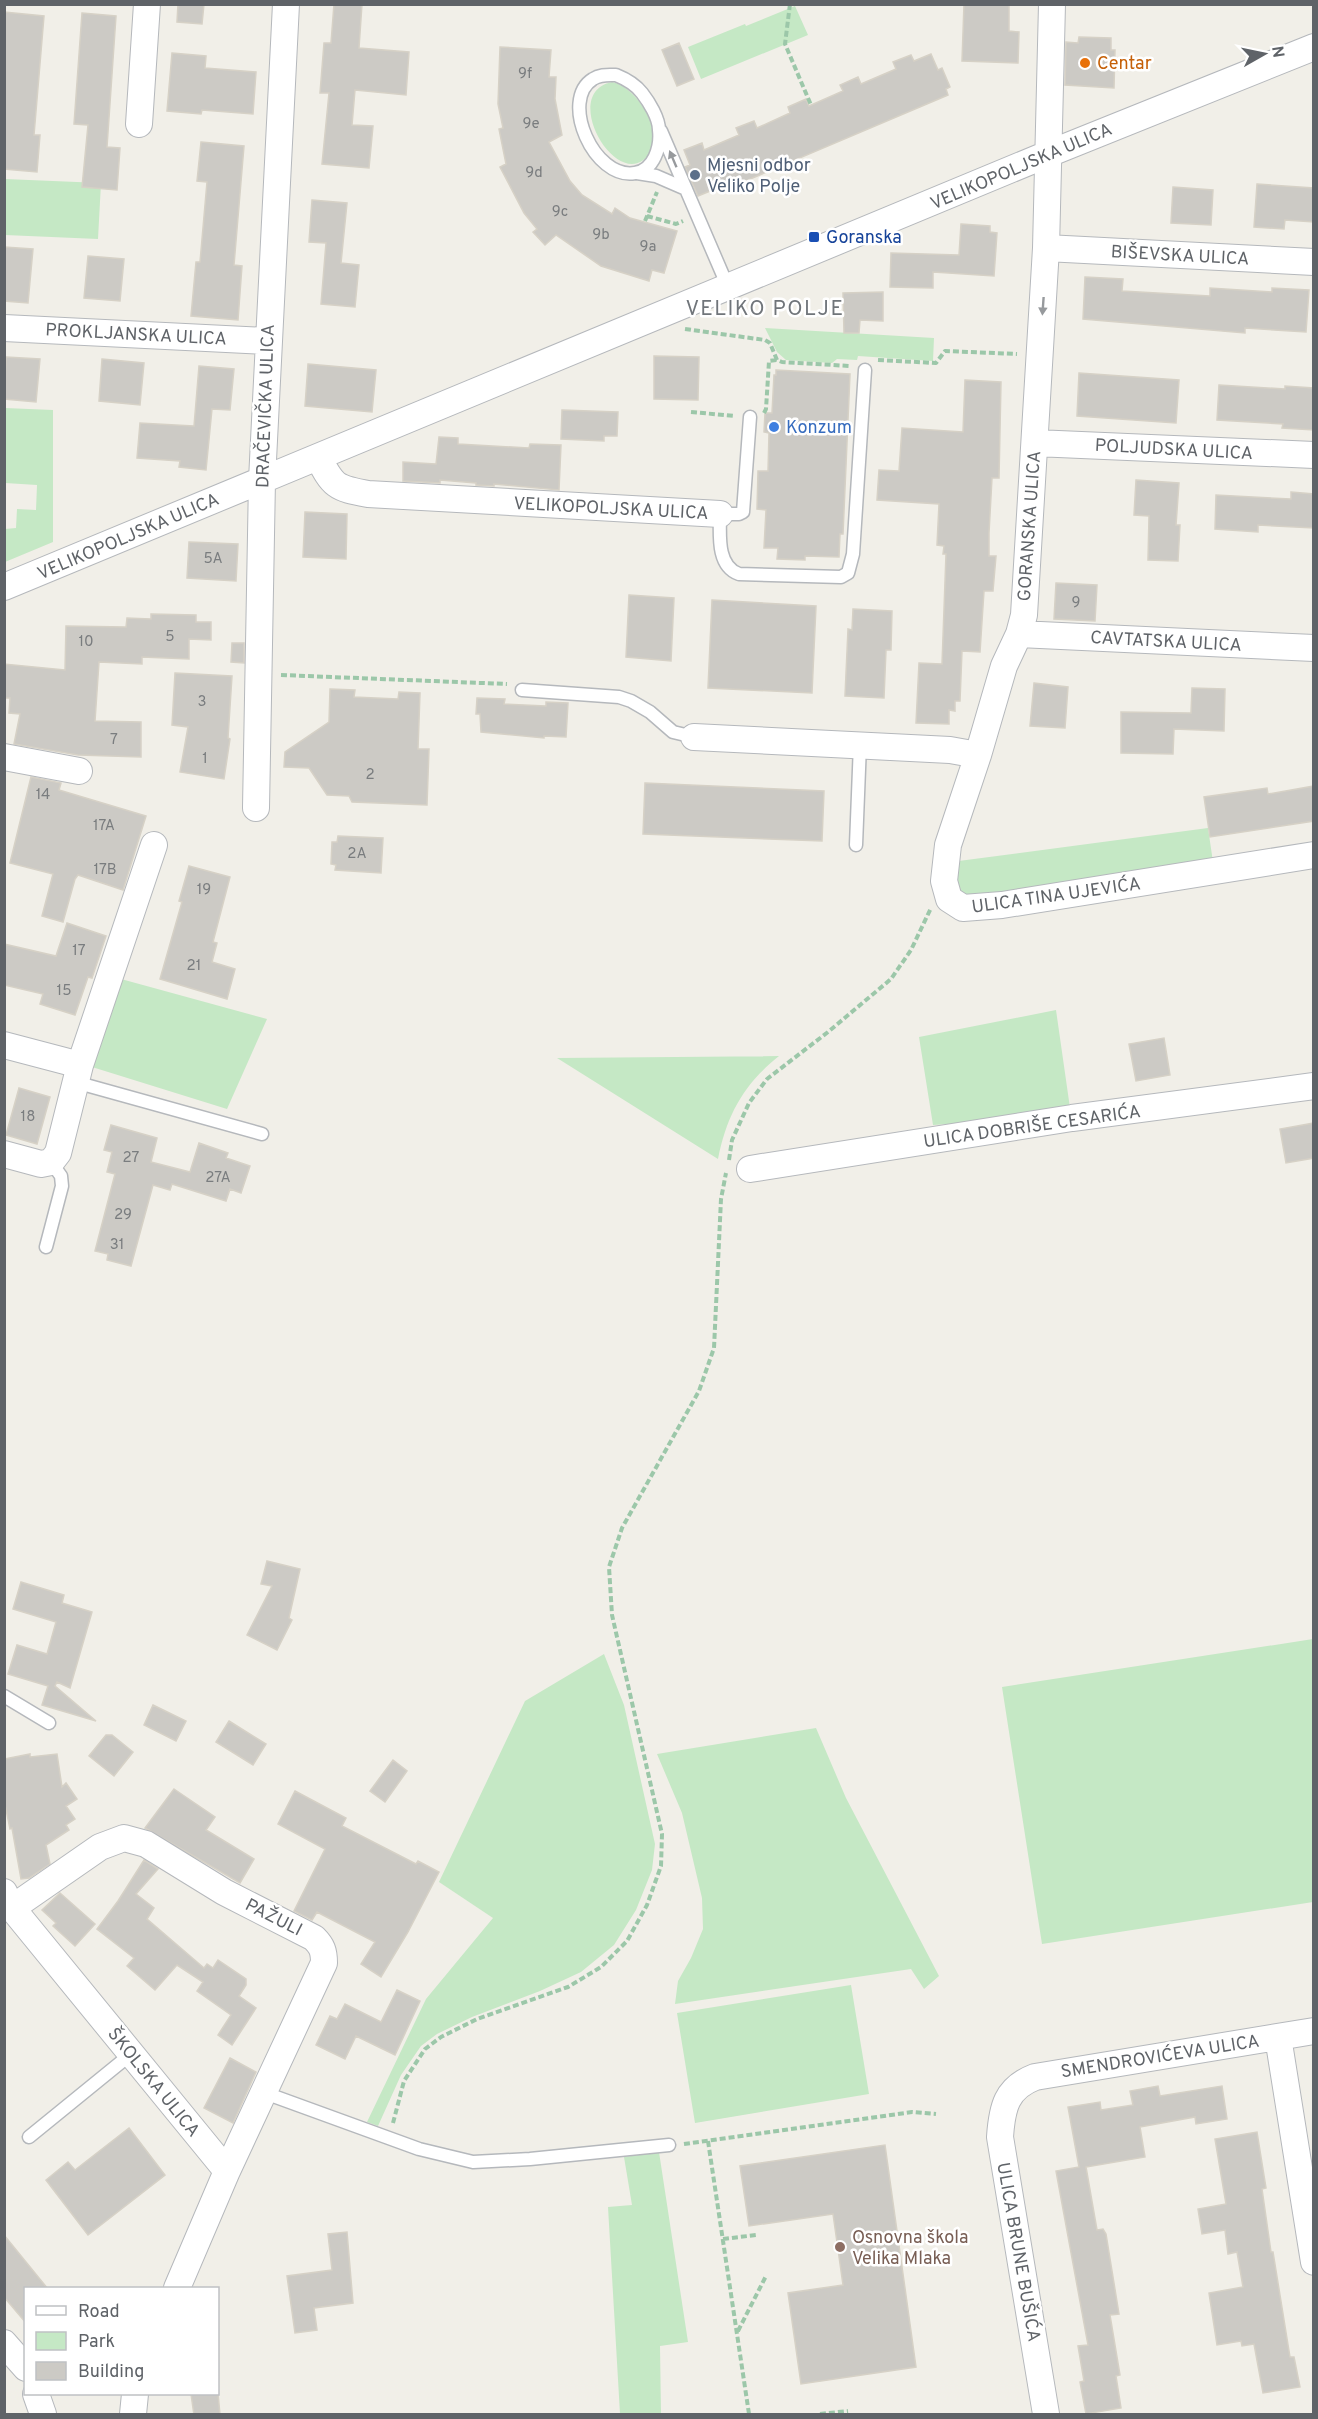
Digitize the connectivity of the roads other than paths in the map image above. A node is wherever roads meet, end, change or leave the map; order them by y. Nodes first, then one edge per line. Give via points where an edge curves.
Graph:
1 (147, 4) edge
2 (286, 4) edge
3 (1052, 4) edge
4 (1314, 47) edge
5 (139, 124) dead end
6 (660, 129) junction
7 (1048, 154) junction
8 (637, 173) junction
9 (686, 189) junction
10 (1046, 248) junction
11 (1314, 262) edge
12 (728, 287) junction
13 (4, 328) edge
14 (268, 341) junction
15 (863, 366) road end
16 (750, 417) dead end
17 (1035, 443) junction
18 (1314, 455) edge
19 (318, 457) junction
20 (262, 480) junction
21 (720, 514) junction
22 (4, 587) edge
23 (1019, 634) junction
24 (1314, 648) edge
25 (522, 690) road end
26 (694, 737) joint
27 (860, 744) junction
28 (978, 755) junction
29 (4, 757) edge
30 (79, 771) dead end
31 (256, 808) dead end
32 (154, 844) dead end
33 (856, 845) dead end
34 (1314, 855) edge
35 (4, 1045) edge
36 (78, 1074) junction
37 (1314, 1086) edge
38 (262, 1134) dead end
39 (4, 1154) edge
40 (51, 1162) junction
41 (735, 1167) road end
42 (46, 1247) dead end
43 (4, 1696) edge
44 (49, 1723) dead end
45 (8, 1900) edge
46 (1314, 2031) edge
47 (1278, 2037) junction
48 (131, 2054) junction
49 (266, 2092) junction
50 (1012, 2092) joint
51 (28, 2137) dead end
52 (669, 2145) road end
53 (227, 2171) junction
54 (1314, 2262) edge
55 (178, 2287) edge
56 (4, 2343) edge
57 (24, 2366) edge
58 (36, 2395) edge
59 (135, 2395) edge
60 (43, 2415) edge
61 (133, 2415) edge
62 (1046, 2415) edge

1 - 5 street
2 - 14 street, DRAČEVIČKA ULICA
3 - 7 street, GORANSKA ULICA
4 - 7 street, VELIKOPOLJSKA ULICA
6 - 8 lane via 655,156 650,165
6 - 8 lane via 642,93 626,79 601,76 593,79 583,92 580,112 591,147 611,168
9 -> 6 lane
7 - 10 street, GORANSKA ULICA
7 - 12 street, VELIKOPOLJSKA ULICA
8 - 9 lane via 663,178
9 - 12 lane
10 - 11 street, BIŠEVSKA ULICA
10 -> 17 street, GORANSKA ULICA
12 - 19 street, VELIKOPOLJSKA ULICA
13 - 14 street, PROKLJANSKA ULICA
14 - 20 street, DRAČEVIČKA ULICA
15 - 21 lane, VELIKOPOLJSKA ULICA via 853,554 848,573 835,579 734,572 722,554
16 - 21 lane via 743,512
17 - 18 street, POLJUDSKA ULICA
17 - 23 street, GORANSKA ULICA via 1024,615
19 - 20 street, VELIKOPOLJSKA ULICA
19 - 21 street, VELIKOPOLJSKA ULICA via 330,480 344,490 368,494
20 - 22 street, VELIKOPOLJSKA ULICA
20 - 31 street, DRAČEVIČKA ULICA
23 - 24 street, CAVTATSKA ULICA
23 - 28 street, GORANSKA ULICA via 1004,666
25 - 26 lane via 619,697 650,712 673,732
26 - 27 street
27 - 28 street
27 - 33 lane
28 - 34 street, ULICA TINA UJEVIĆA via 948,844 944,880 949,899 963,908
29 - 30 street
32 - 36 street
35 - 36 street
36 - 38 lane
36 - 40 street via 58,1153
37 - 41 street, ULICA DOBRIŠE CESARIĆA
39 - 40 street via 41,1164
40 - 42 lane via 61,1176 62,1186
43 - 44 lane
45 - 48 street, ŠKOLSKA ULICA
45 - 49 street, PAŽULI via 100,1847 124,1838 146,1844 224,1892 314,1938 321,1945 324,1963
46 - 47 street, SMENDROVIĆEVA ULICA
47 - 50 street, SMENDROVIĆEVA ULICA via 1035,2077
47 - 54 street
48 - 51 lane
48 - 53 street, ŠKOLSKA ULICA
49 - 52 lane via 448,2158 473,2162
49 - 53 street, PAŽULI
50 - 62 street, ULICA BRUNE BUŠIĆA via 1003,2111 1000,2137
53 - 55 street
56 - 57 street
58 - 60 street
59 - 61 street

